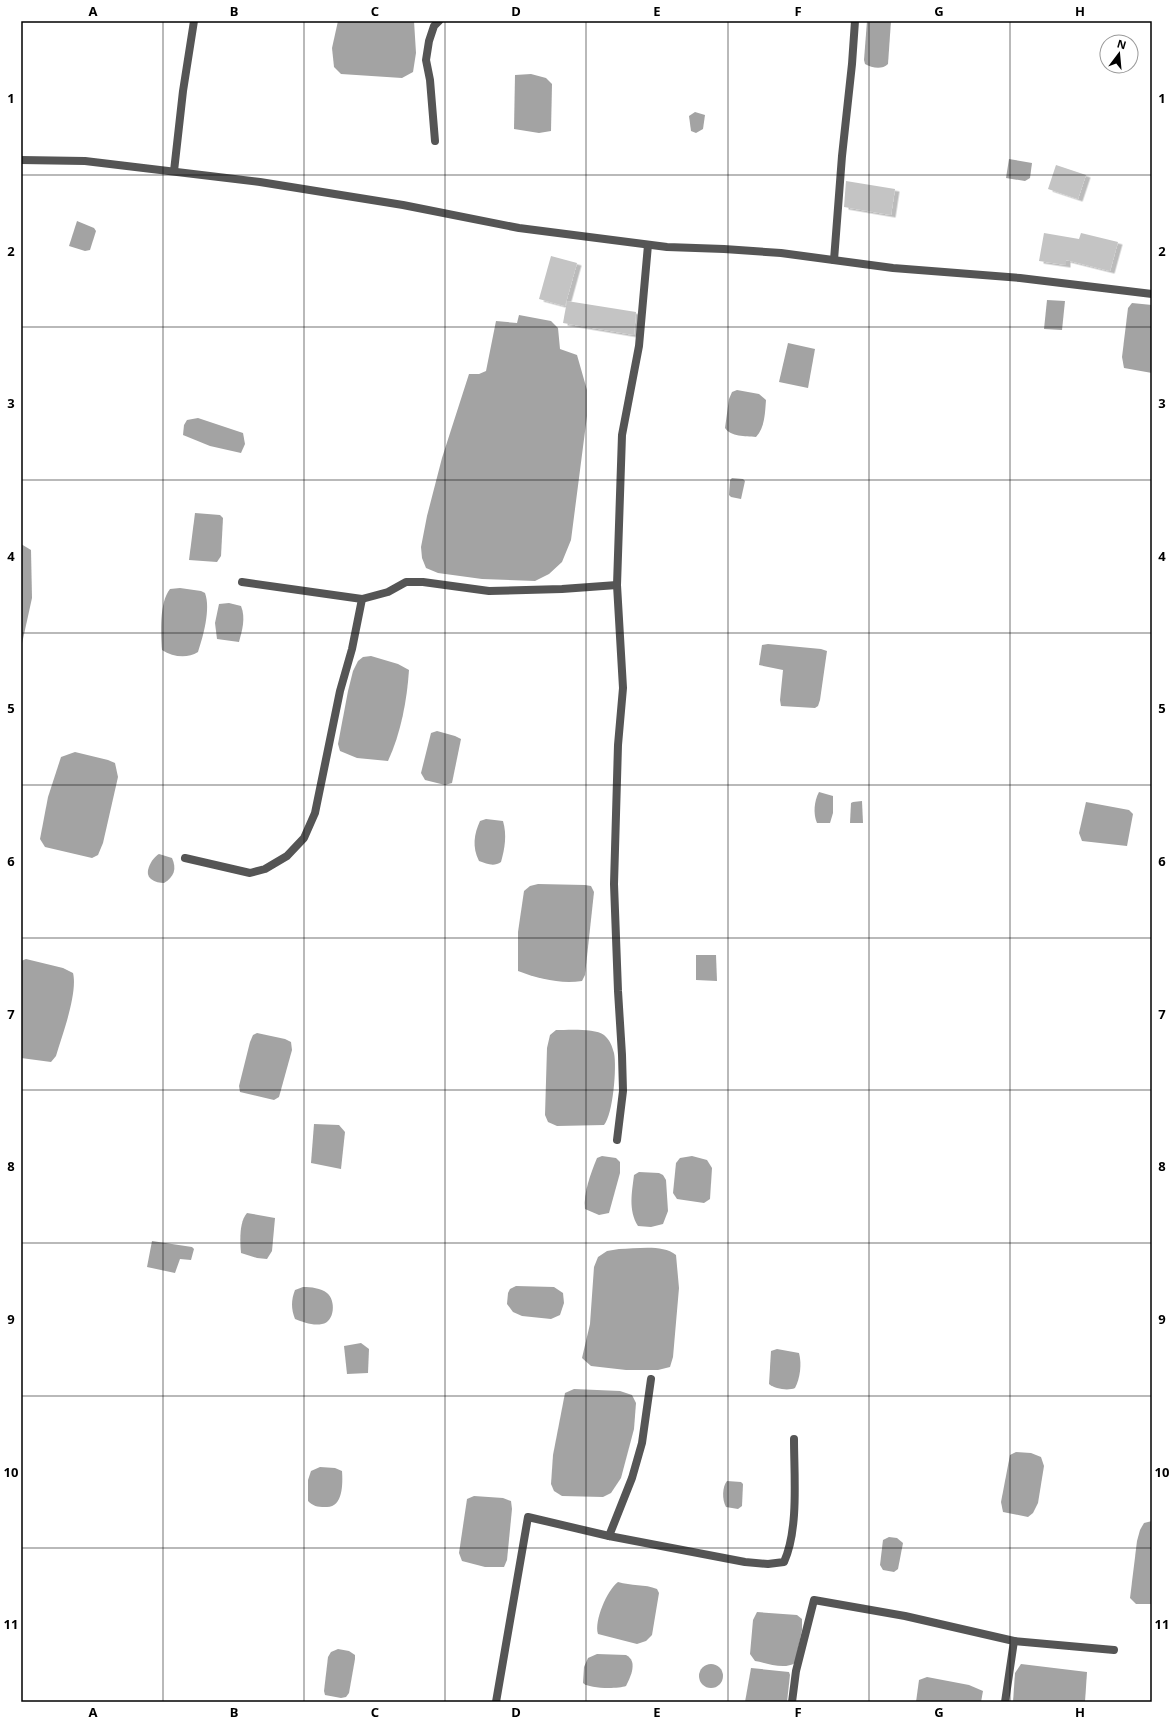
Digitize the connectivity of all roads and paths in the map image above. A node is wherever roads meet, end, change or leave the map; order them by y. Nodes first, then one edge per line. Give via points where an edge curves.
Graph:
1 (194, 21) edge
2 (439, 21) edge
3 (855, 21) edge
4 (435, 141) dead end
5 (21, 160) edge
6 (174, 171) junction
7 (648, 245) junction
8 (834, 260) junction
9 (1152, 294) edge
10 (242, 582) dead end
11 (617, 585) junction
12 (362, 599) junction
13 (185, 858) dead end
14 (617, 1140) dead end
15 (651, 1379) dead end
16 (794, 1438) dead end
17 (609, 1536) junction
18 (1014, 1641) junction
19 (1114, 1650) dead end
20 (496, 1702) edge
21 (792, 1702) edge
22 (1005, 1702) edge

1 - 6 street
2 - 4 street via 434,26 429,41 426,60
3 - 8 street
5 - 6 street via 85,161
6 - 7 street via 403,205 519,228
7 - 8 street via 724,248
7 - 11 street via 639,346 622,435
8 - 9 street
10 - 12 street
11 - 12 street via 489,591 406,582 388,592
11 - 14 street via 623,688 618,746 614,884 623,1091
12 - 13 street via 314,813 304,838 287,856 265,869 250,873
15 - 17 street via 642,1443 632,1478
16 - 17 street via 792,1536 784,1562 745,1562
17 - 20 street via 528,1517
18 - 19 street
18 - 21 street via 912,1617 814,1600 796,1671
18 - 22 street

